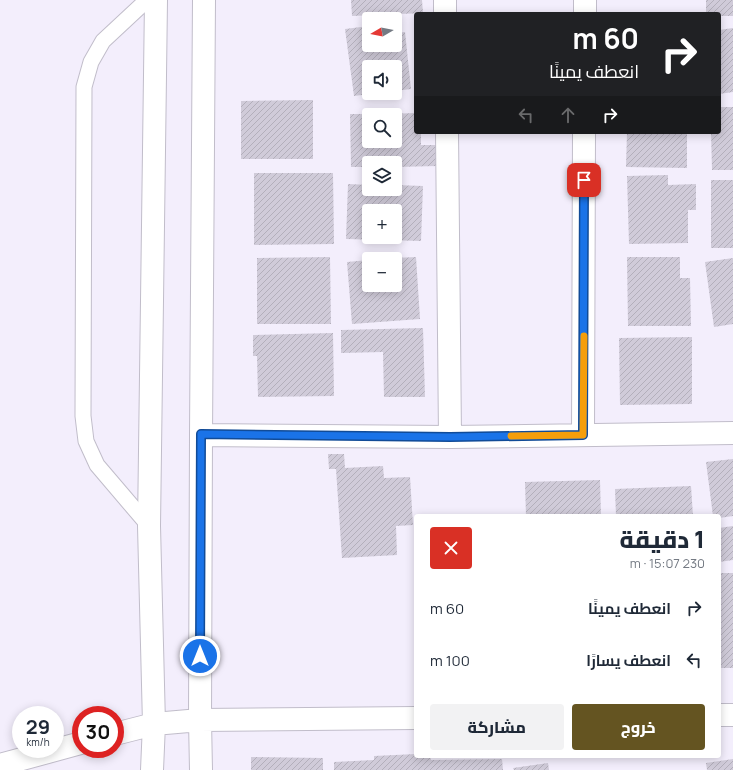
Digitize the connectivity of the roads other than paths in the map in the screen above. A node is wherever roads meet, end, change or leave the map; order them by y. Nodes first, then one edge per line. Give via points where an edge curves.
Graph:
1 (147, 0) edge
2 (156, 0) edge
3 (204, 0) edge
4 (445, 0) edge
5 (585, 0) edge
6 (445, 12) edge
7 (585, 12) edge
8 (447, 134) edge
9 (584, 134) edge
10 (733, 433) edge
11 (201, 434) junction
12 (583, 435) junction
13 (450, 437) junction
14 (150, 526) junction
15 (721, 715) edge
16 (733, 715) edge
17 (414, 718) edge
18 (200, 720) junction
19 (154, 724) junction
20 (124, 732) edge
21 (72, 745) edge
22 (0, 765) edge
23 (152, 770) edge
24 (202, 770) edge

1 - 14 lane via 103,40 91,62 84,88 83,408 86,441 97,464
2 - 14 street
3 - 11 street
4 - 6 street
5 - 7 street
8 - 13 street
9 - 12 street
10 - 12 street
11 - 13 street
11 - 18 street
12 - 13 street
14 - 19 street
15 - 16 street
17 - 18 street
18 - 19 street
18 - 24 street
19 - 20 street
19 - 23 street
21 - 22 street

